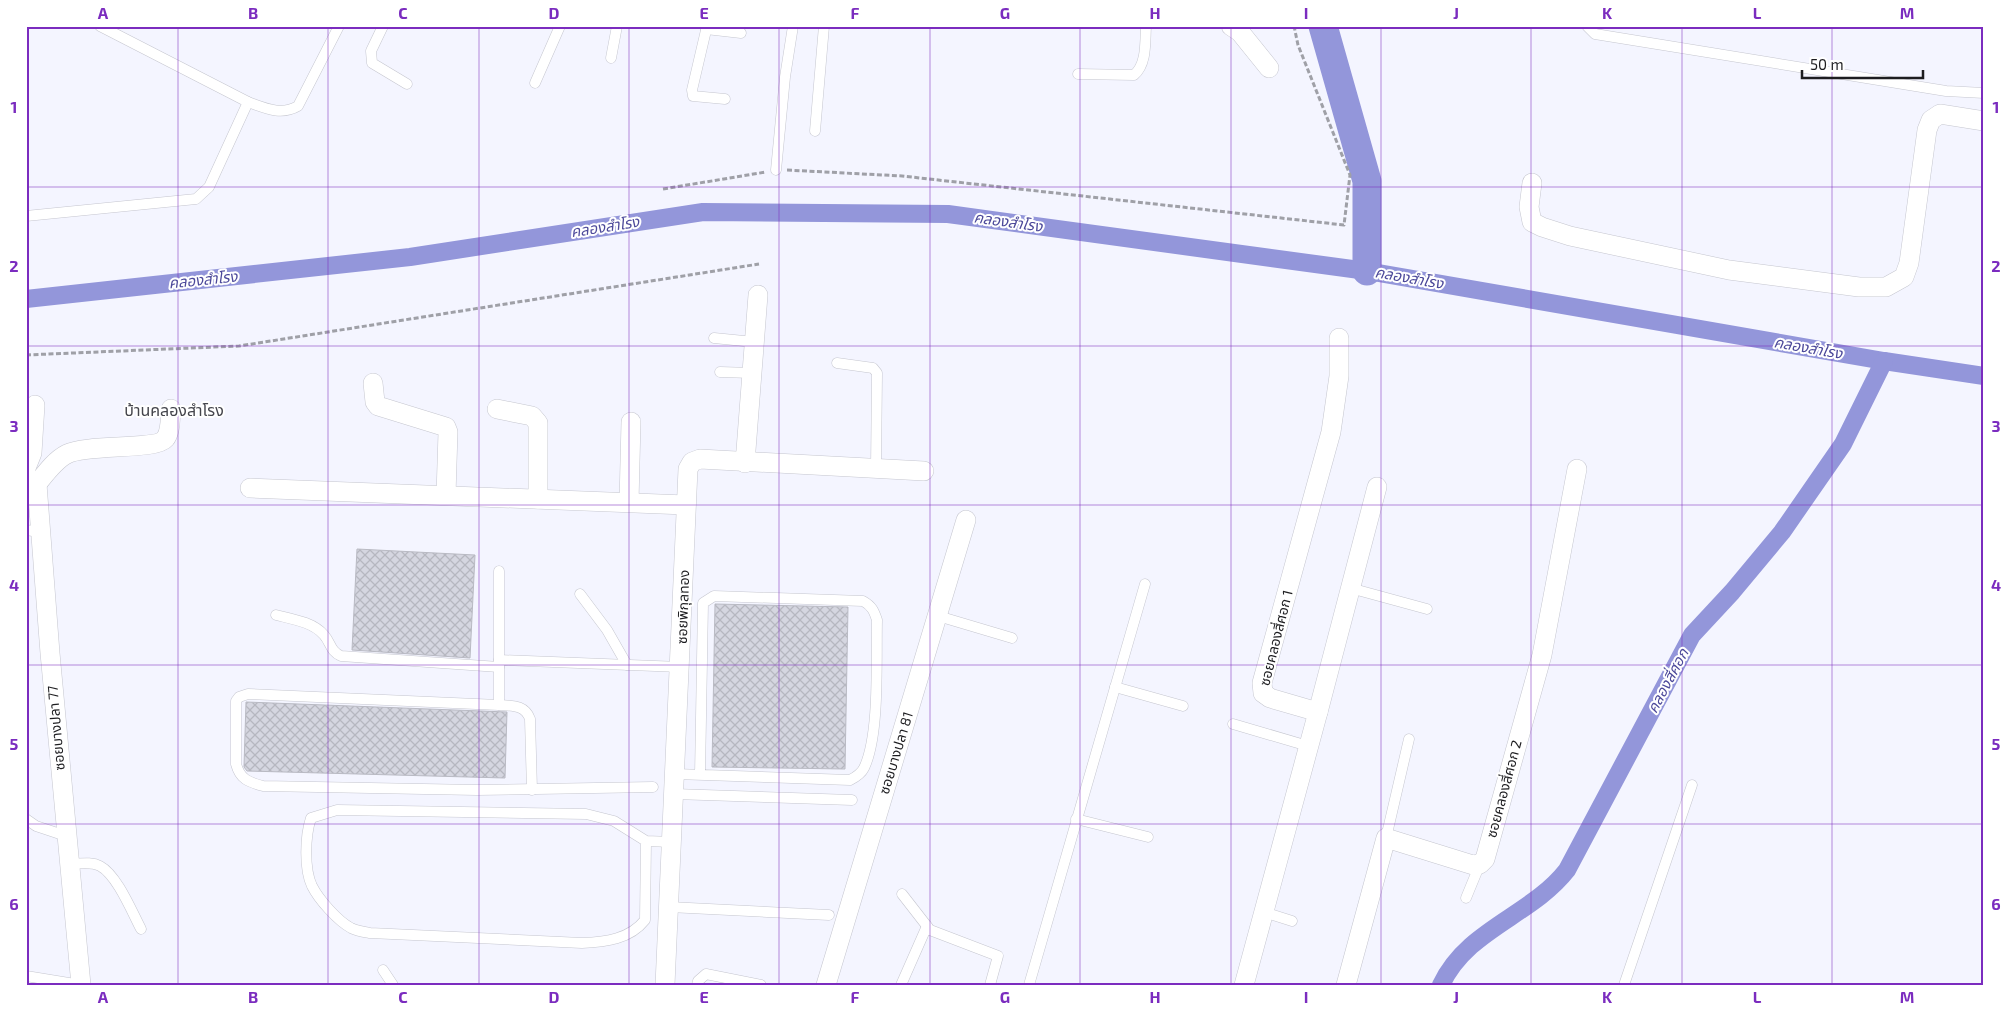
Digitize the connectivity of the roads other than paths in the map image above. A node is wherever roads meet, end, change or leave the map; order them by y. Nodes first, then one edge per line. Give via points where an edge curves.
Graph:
1 (100, 26) edge
2 (340, 26) edge
3 (383, 26) edge
4 (560, 26) edge
5 (617, 26) edge
6 (793, 26) edge
7 (824, 26) edge
8 (1146, 26) edge
9 (1232, 26) edge
10 (1587, 26) edge
11 (706, 28) edge
12 (742, 33) dead end
13 (611, 58) dead end
14 (1269, 68) dead end
15 (1078, 74) dead end
16 (535, 83) dead end
17 (407, 84) dead end
18 (1984, 93) edge
19 (726, 99) dead end
20 (248, 102) junction
21 (1984, 121) edge
22 (815, 131) dead end
23 (776, 170) road end
24 (1532, 183) dead end
25 (26, 216) edge
26 (758, 294) dead end
27 (714, 338) dead end
28 (1339, 338) dead end
29 (754, 342) junction
30 (837, 363) dead end
31 (720, 372) dead end
32 (752, 373) junction
33 (373, 383) dead end
34 (35, 405) dead end
35 (171, 409) dead end
36 (497, 410) dead end
37 (631, 422) dead end
38 (745, 463) junction
39 (876, 469) junction
40 (1577, 469) dead end
41 (924, 472) dead end
42 (30, 476) edge
43 (250, 488) dead end
44 (1377, 488) dead end
45 (446, 495) junction
46 (538, 499) junction
47 (629, 502) junction
48 (686, 505) junction
49 (966, 520) dead end
50 (33, 531) edge
51 (499, 571) dead end
52 (1145, 584) dead end
53 (1350, 588) junction
54 (580, 594) dead end
55 (1427, 608) dead end
56 (276, 615) dead end
57 (938, 616) junction
58 (1012, 638) dead end
59 (499, 664) junction
60 (627, 665) junction
61 (680, 667) junction
62 (1115, 687) junction
63 (499, 705) junction
64 (1183, 706) dead end
65 (1318, 712) junction
66 (1233, 724) dead end
67 (1408, 740) dead end
68 (1308, 746) junction
69 (700, 775) junction
70 (673, 785) junction
71 (1692, 785) dead end
72 (653, 786) dead end
73 (532, 790) junction
74 (852, 800) dead end
75 (26, 819) edge
76 (1076, 819) junction
77 (66, 836) junction
78 (1148, 837) dead end
79 (1386, 838) junction
80 (646, 841) junction
81 (672, 842) junction
82 (69, 864) junction
83 (1480, 864) junction
84 (902, 894) dead end
85 (1466, 898) dead end
86 (669, 907) junction
87 (1264, 912) junction
88 (829, 915) dead end
89 (1292, 921) dead end
90 (927, 926) junction
91 (141, 929) dead end
92 (383, 970) dead end
93 (26, 976) edge
94 (81, 985) edge
95 (393, 985) edge
96 (665, 985) edge
97 (697, 985) edge
98 (761, 985) edge
99 (826, 985) edge
100 (901, 985) edge
101 (990, 985) edge
102 (1028, 985) edge
103 (1244, 985) edge
104 (1346, 985) edge
105 (1624, 985) edge

1 - 20 lane
2 - 20 lane via 298,106 282,112
3 - 17 lane via 371,50 372,63
4 - 16 lane
5 - 13 lane
6 - 23 lane
7 - 22 lane
8 - 15 lane via 1143,62 1134,75
9 - 14 street
10 - 18 lane via 1595,34 1946,91
11 - 12 lane
11 - 19 lane via 692,96
20 - 25 lane via 209,187 196,199
21 - 24 street via 1940,114 1931,120 1909,263 1904,277 1886,287 1859,287 1729,270 1570,236 1532,222 1529,207
26 - 29 street
27 - 29 lane
28 - 65 street, ซอยคลองสี่ศอก 1 via 1339,376 1331,432 1262,683 1263,693 1270,698
29 - 32 street
30 - 39 lane via 873,368 877,373
31 - 32 lane
32 - 38 street
33 - 45 street via 378,406 446,426
34 - 42 street, ซอยบางปลา 77
35 - 42 street via 168,434 158,443 68,454
36 - 46 street via 532,416 538,423
37 - 47 street
38 - 39 street, ซอยพิกุลทอง
38 - 48 street, ซอยพิกุลทอง via 700,459 692,462 688,469
39 - 41 street, ซอยพิกุลทอง
40 - 83 street, ซอยคลองสี่ศอก 2 via 1542,655 1485,859
42 - 50 street, ซอยบางปลา 77
43 - 45 street
44 - 53 street
45 - 46 street
46 - 47 street
47 - 48 street
48 - 61 street, ซอยพิกุลทอง
49 - 57 street, ซอยบางปลา 81
50 - 77 street, ซอยบางปลา 77
51 - 59 lane
52 - 62 lane
53 - 55 lane
53 - 65 street
54 - 60 lane
56 - 59 lane via 316,629 324,635 334,653 341,656
57 - 58 lane
57 - 99 street, ซอยบางปลา 81
59 - 60 lane
59 - 63 lane
60 - 61 lane
61 - 70 street, ซอยพิกุลทอง
62 - 64 lane
62 - 76 lane
63 - 73 lane via 521,707 527,711
63 - 73 lane via 243,694 236,701 238,773 242,778 263,786
65 - 68 street
66 - 68 lane
67 - 79 lane
68 - 87 street
69 - 69 lane via 850,780 858,776 868,756 874,727 877,620 874,610 863,601 714,596 703,603
69 - 70 lane
70 - 74 lane
70 - 81 street, ซอยพิกุลทอง
71 - 105 lane
72 - 73 lane
75 - 77 lane via 36,826
76 - 78 lane
76 - 102 lane
77 - 82 street, ซอยบางปลา 77
79 - 83 street via 1473,865
79 - 104 street
80 - 80 lane via 614,821 586,814 337,810 311,818 308,874 317,894 354,930 380,934 600,942 626,936 645,920
80 - 81 lane
81 - 86 street, ซอยพิกุลทอง
82 - 91 lane via 100,866 112,876
82 - 94 street, ซอยบางปลา 77
83 - 85 lane
84 - 90 lane
86 - 88 lane
86 - 96 street, ซอยพิกุลทอง
87 - 89 lane
87 - 103 street
90 - 100 lane
90 - 101 lane via 930,930 998,956
92 - 95 lane
93 - 94 lane
97 - 98 lane via 706,974

